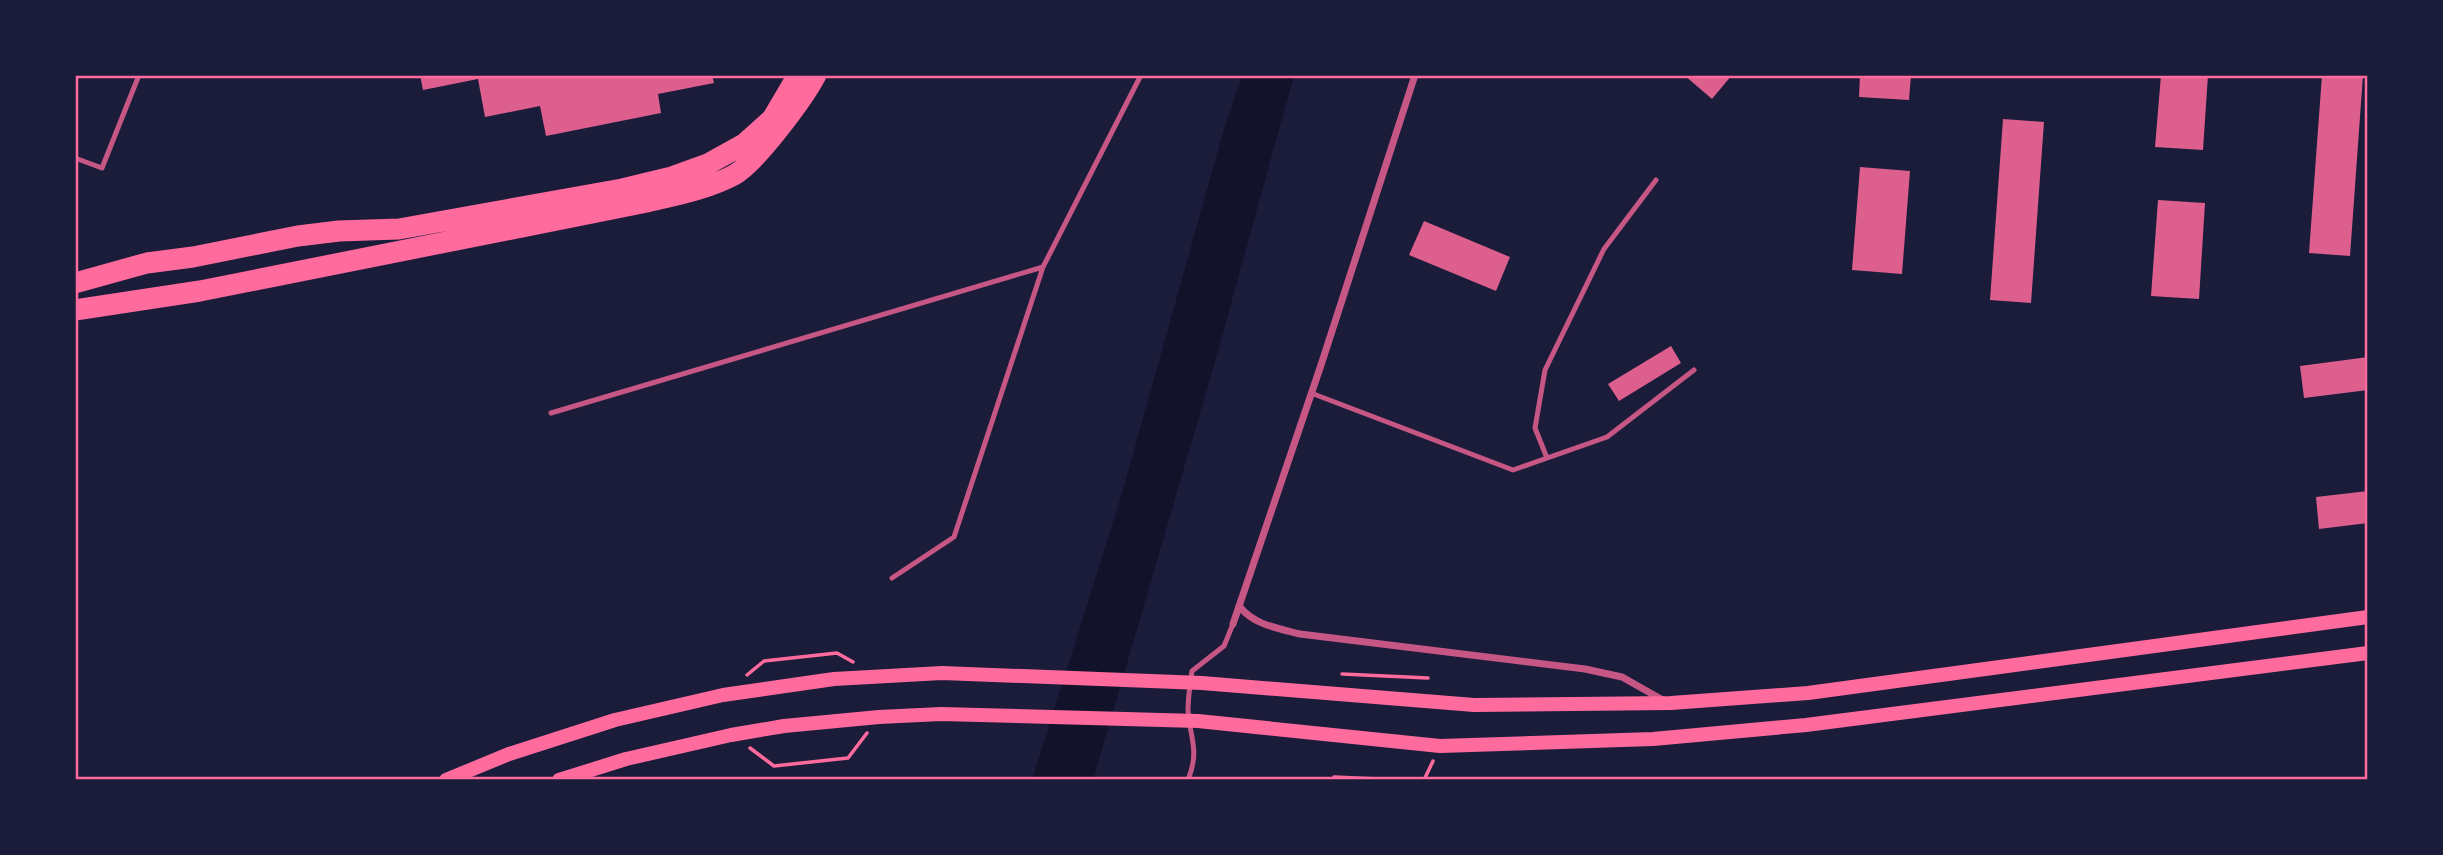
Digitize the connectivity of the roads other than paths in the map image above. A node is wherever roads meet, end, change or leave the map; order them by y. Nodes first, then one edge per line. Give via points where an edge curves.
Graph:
1 (139, 75) edge
2 (798, 75) edge
3 (816, 75) edge
4 (1141, 75) edge
5 (1415, 75) edge
6 (75, 158) edge
7 (1656, 180) dead end
8 (1043, 267) junction
9 (75, 283) edge
10 (75, 310) edge
11 (1694, 370) dead end
12 (1311, 393) junction
13 (551, 413) dead end
14 (1547, 458) junction
15 (892, 578) dead end
16 (1240, 606) junction
17 (2368, 617) edge
18 (1233, 624) joint
19 (2368, 653) edge
20 (1671, 703) junction
21 (446, 780) edge
22 (559, 780) edge
23 (1188, 780) edge

1 - 6 lane via 102,168
2 - 9 highway via 772,119 744,144 672,177 399,229 298,236 147,263
3 - 10 highway via 772,138 736,174 699,189 200,290
4 - 8 lane
5 - 12 street
7 - 14 lane via 1604,249 1545,370 1535,428
8 - 13 lane
8 - 15 lane via 954,537
11 - 14 lane via 1607,437
12 - 14 lane via 1513,470
12 - 16 street
16 - 18 street
16 - 20 street via 1261,623 1300,634 1622,677
17 - 20 main road via 1833,690
18 - 23 lane via 1224,646 1192,671 1188,711 1195,762
19 - 22 main road via 1807,726 1653,739 1440,746 1198,720 941,714 879,717 731,735
20 - 21 main road via 1474,705 1202,683 942,673 877,676 779,686 656,709 562,735

